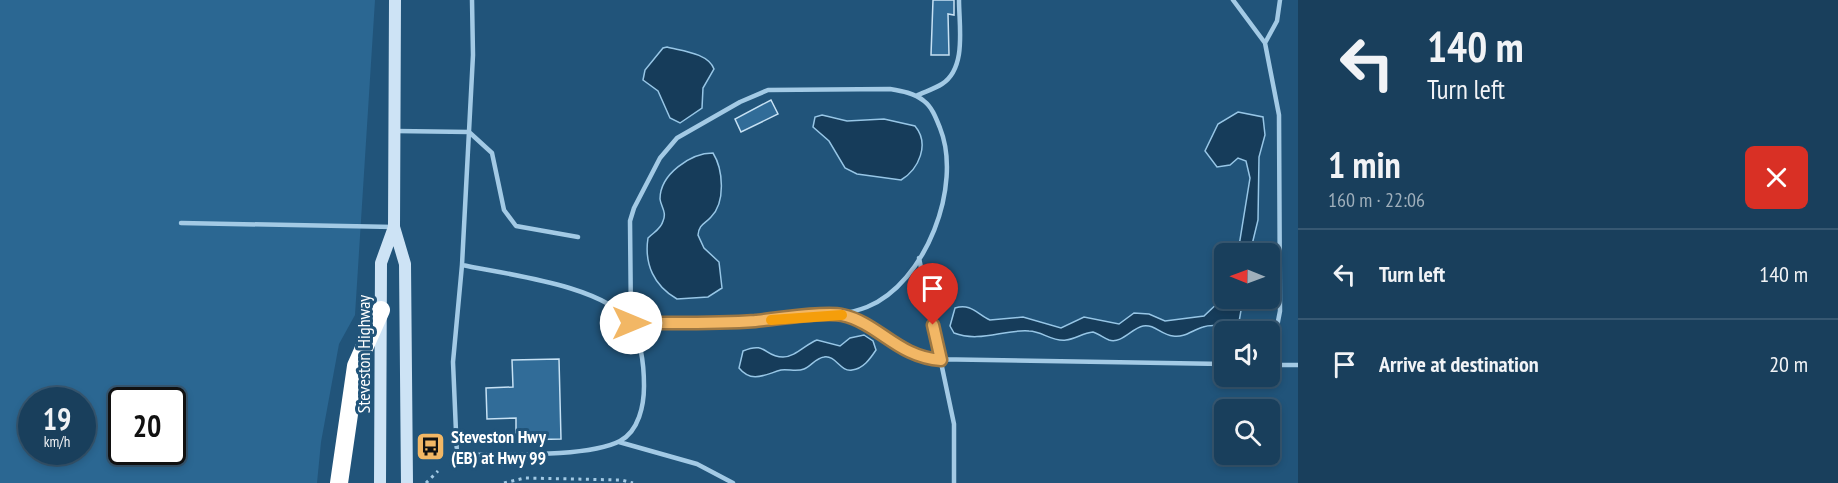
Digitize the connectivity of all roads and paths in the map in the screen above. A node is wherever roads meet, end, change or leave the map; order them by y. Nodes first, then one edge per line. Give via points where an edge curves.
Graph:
1 (395, 0) edge
2 (472, 0) edge
3 (959, 0) edge
4 (1233, 0) edge
5 (1280, 0) edge
6 (1265, 43) junction
7 (916, 96) junction
8 (396, 130) junction
9 (469, 132) junction
10 (181, 224) dead end
11 (394, 227) junction
12 (578, 237) dead end
13 (919, 258) junction
14 (462, 265) junction
15 (381, 309) junction
16 (841, 314) junction
17 (1278, 321) edge
18 (631, 323) junction
19 (941, 360) junction
20 (1214, 364) edge
21 (1280, 364) edge
22 (1298, 364) edge
23 (619, 442) junction
24 (438, 471) dead end
25 (339, 483) edge
26 (380, 483) edge
27 (407, 483) edge
28 (426, 483) edge
29 (504, 483) edge
30 (633, 483) edge
31 (732, 483) edge
32 (954, 483) edge

1 - 8 main road, Steveston Highway
2 - 9 lane
3 - 7 lane via 959,54 955,71 942,84
4 - 6 lane
5 - 6 lane via 1277,21
6 - 17 lane via 1279,126
7 - 13 lane via 934,114 946,143 948,165 943,203
7 - 18 lane via 890,89 768,90 677,138 660,158 630,221
8 - 9 lane
8 - 11 main road, Steveston Highway
9 - 12 lane via 492,153 504,210 516,226
9 - 14 lane
10 - 11 lane
11 - 15 main road, Steveston Highway via 381,263
11 - 27 main road, Steveston Highway via 405,264
13 - 16 lane via 888,295 867,307
13 - 19 lane
14 - 18 lane via 580,290 613,304
14 - 23 lane via 453,362 457,455 572,452
15 - 25 highway via 356,366
15 - 26 main road, Steveston Highway
16 - 18 lane via 731,322
16 - 19 lane via 906,352
18 - 23 lane via 644,372 644,398 638,420 630,434
19 - 20 lane
19 - 32 lane via 954,424
21 - 22 lane
23 - 31 lane via 697,464
24 - 28 path
29 - 30 path via 525,478

